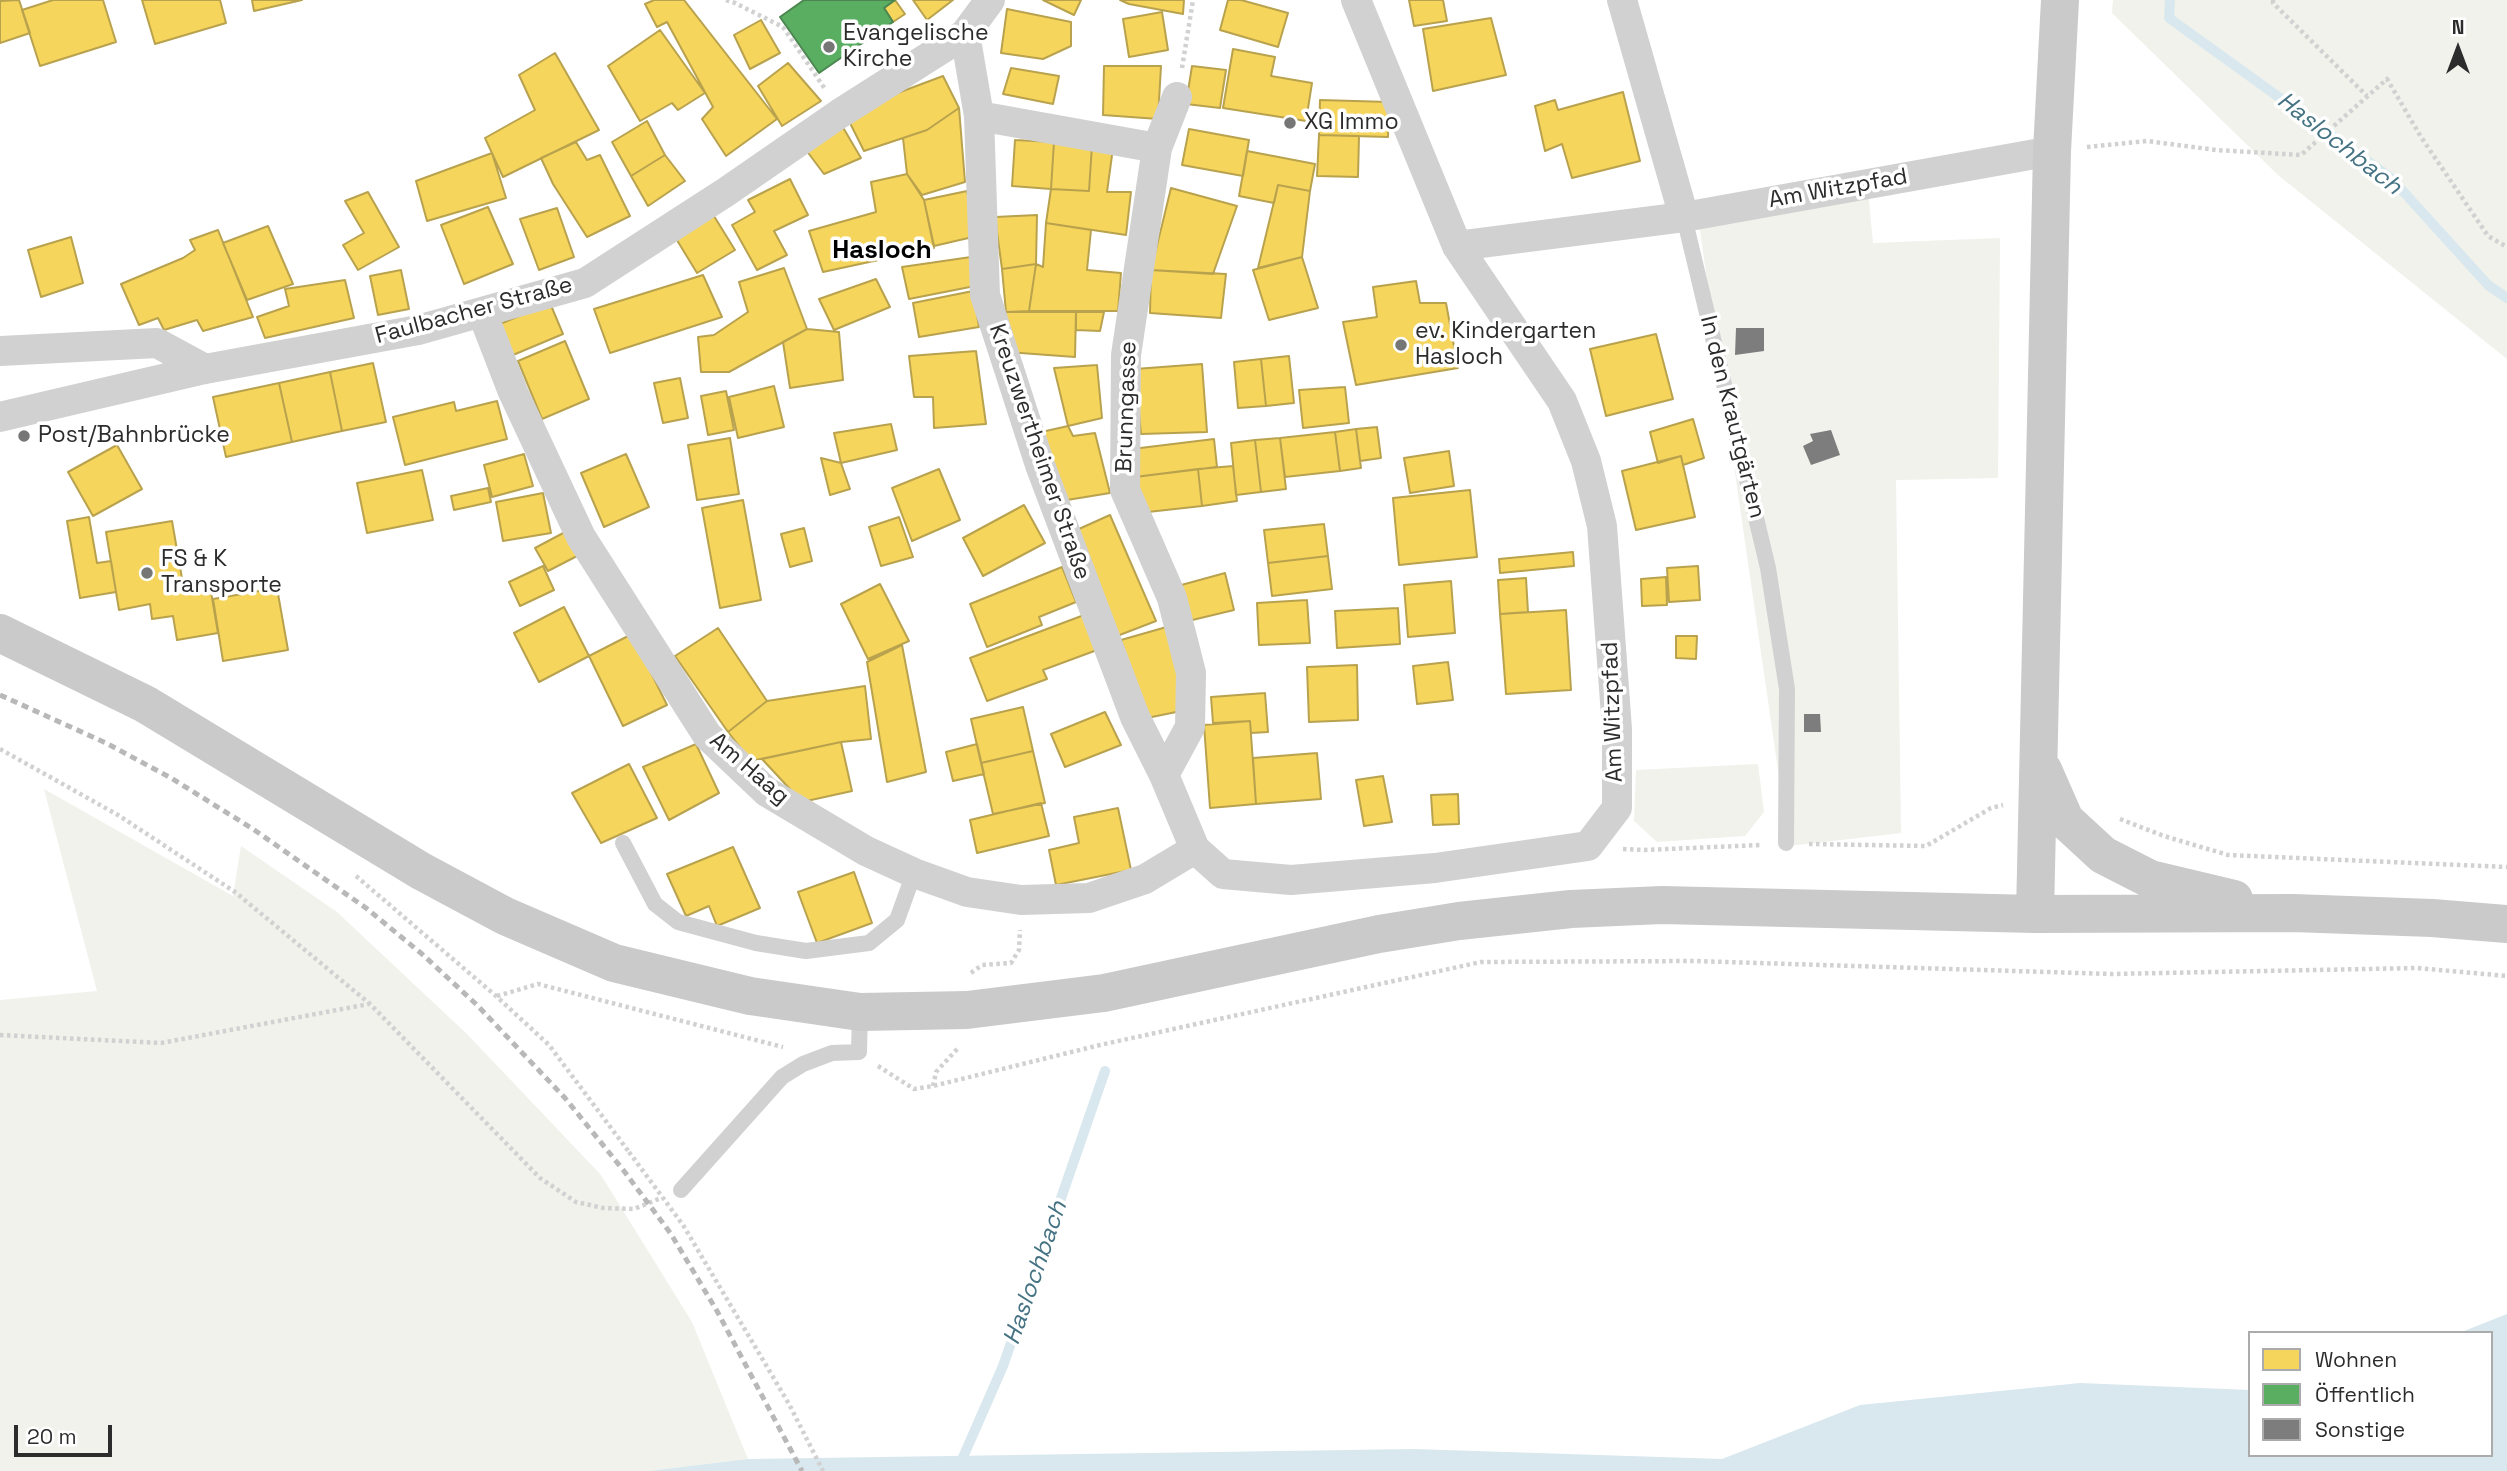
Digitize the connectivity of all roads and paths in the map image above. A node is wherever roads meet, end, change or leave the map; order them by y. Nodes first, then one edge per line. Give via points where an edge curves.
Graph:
1 (726, 0) edge
2 (990, 0) edge
3 (1193, 0) edge
4 (1356, 0) edge
5 (1622, 0) edge
6 (2060, 0) edge
7 (2273, 0) edge
8 (965, 34) junction
9 (2367, 96) junction
10 (1177, 97) joint
11 (839, 114) junction
12 (979, 116) junction
13 (1157, 148) junction
14 (2052, 150) junction
15 (1684, 217) junction
16 (1457, 246) junction
17 (2507, 247) edge
18 (482, 312) junction
19 (0, 351) edge
20 (205, 369) junction
21 (0, 417) edge
22 (0, 633) edge
23 (0, 749) edge
24 (2039, 761) junction
25 (1164, 775) junction
26 (623, 843) dead end
27 (1786, 843) dead end
28 (1195, 849) junction
29 (914, 873) junction
30 (2294, 913) junction
31 (2035, 914) junction
32 (2507, 924) edge
33 (2507, 976) edge
34 (370, 1004) junction
35 (860, 1012) junction
36 (0, 1035) edge
37 (859, 1052) junction
38 (811, 1061) junction
39 (681, 1190) joint
40 (823, 1471) edge

1 - 11 path via 783,27
2 - 8 street
3 - 10 path
4 - 16 street, Am Witzpfad
5 - 15 street, In den Krautgärten
6 - 14 main road
7 - 9 path
8 - 11 street, Faulbacher Straße
8 - 12 street, Kreuzwertheimer Straße
9 - 14 path via 2301,155 2147,141
9 - 17 path via 2387,79 2488,236
10 - 13 street, Brunngasse
11 - 18 street, Faulbacher Straße via 584,282
12 - 13 street
12 - 25 street, Kreuzwertheimer Straße via 985,295 1040,465 1135,717
13 - 25 street, Brunngasse via 1126,355 1125,490 1172,598 1191,673 1190,727
14 - 15 street, Am Witzpfad
14 - 24 main road
15 - 16 street, Am Witzpfad
15 - 27 lane, In den Krautgärten via 1768,568 1787,689
16 - 28 street, Am Witzpfad via 1562,401 1586,461 1602,526 1617,729 1617,808 1588,846 1434,868 1292,880 1223,874
18 - 20 street, Faulbacher Straße via 418,330
18 - 29 street, Am Haag via 513,393 581,537 707,735 767,792 866,851
19 - 20 street via 157,343
20 - 21 street, Faulbacher Straße
22 - 35 main road via 145,704 421,871 517,921 614,963 750,996
23 - 34 path via 118,815 235,892
24 - 30 main road via 2065,820 2103,855 2150,878
24 - 31 main road
25 - 28 street, Kreuzwertheimer Straße
26 - 29 lane via 655,904 678,922 806,951 869,943 897,920
28 - 29 street, Am Haag via 1145,879 1088,898 1021,900 967,892
30 - 31 main road
30 - 32 main road
31 - 35 main road via 1662,905 1571,909 1379,934 1104,993 967,1010
33 - 37 path via 2417,968 2111,974 1694,961 1481,962 924,1088 914,1089
34 - 36 path via 161,1044
34 - 39 path via 540,1178 576,1202 634,1209
35 - 37 lane
37 - 38 lane via 832,1053
38 - 39 lane via 782,1077
38 - 40 path, bridge via 795,1050 538,984 496,996 549,1045 684,1225

